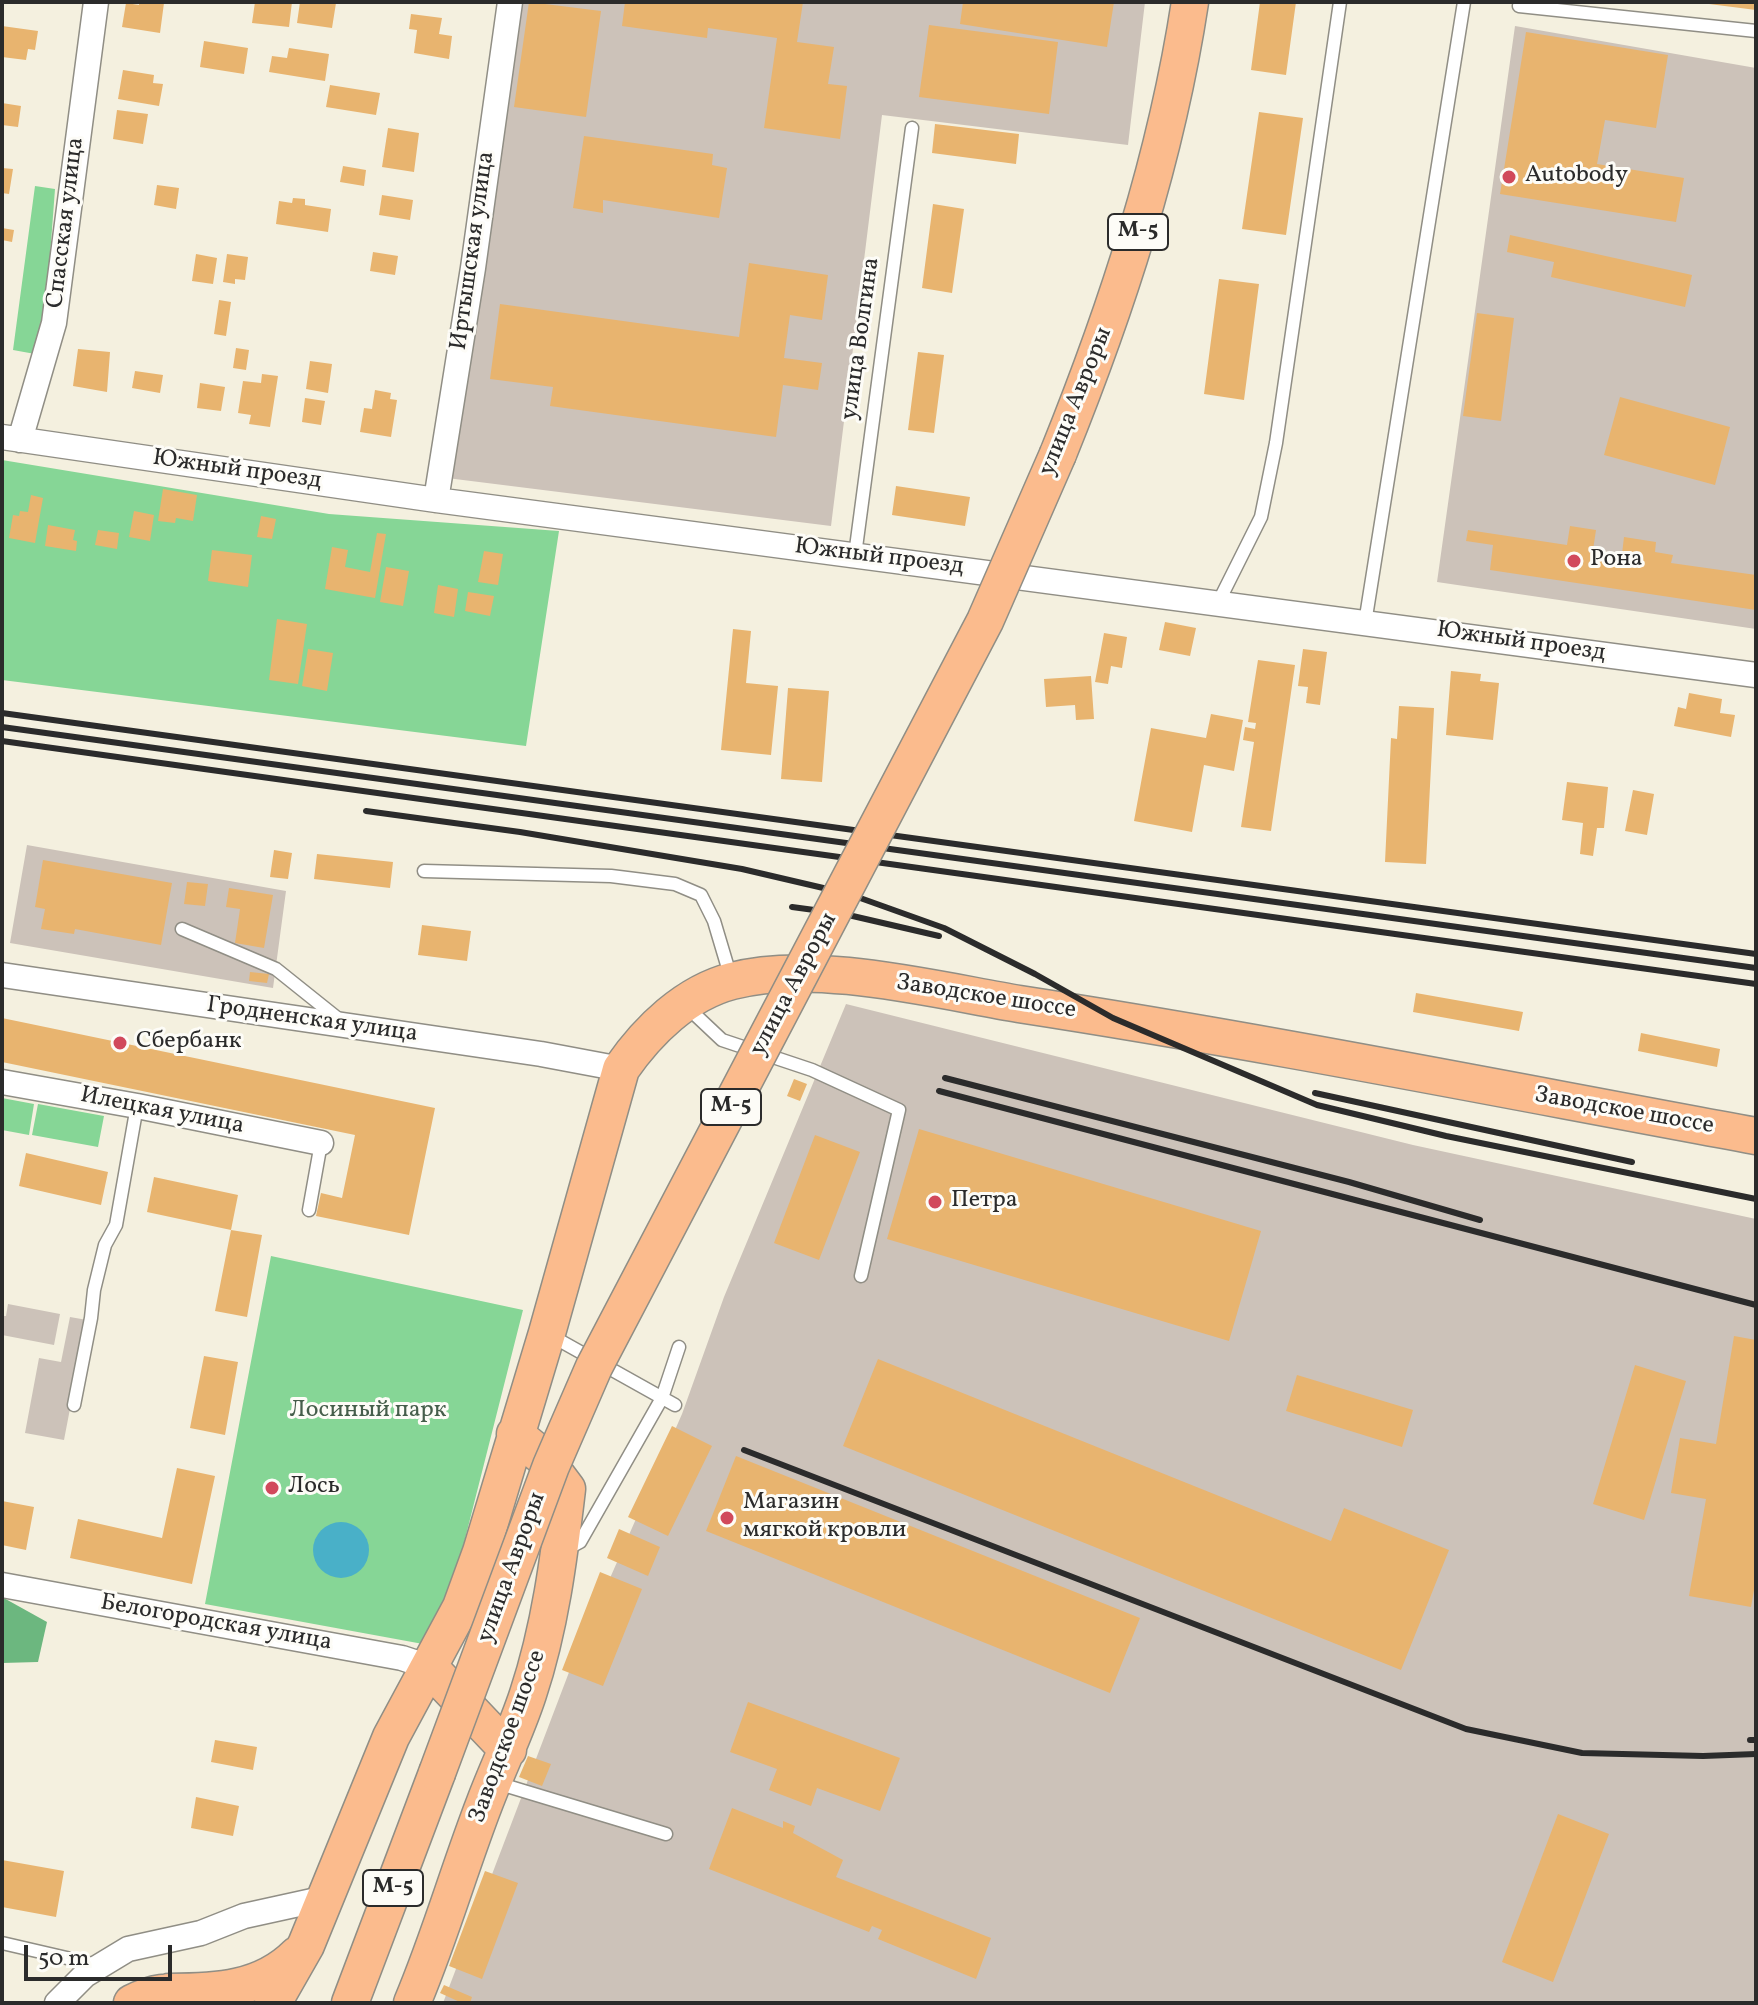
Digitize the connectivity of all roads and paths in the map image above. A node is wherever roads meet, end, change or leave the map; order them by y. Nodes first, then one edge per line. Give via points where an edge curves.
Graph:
1 (96, 2) edge
2 (510, 2) edge
3 (1190, 2) edge
4 (1340, 2) edge
5 (1464, 2) edge
6 (1520, 2) edge
7 (1756, 31) edge
8 (912, 128) dead end
9 (11, 438) edge
10 (436, 500) junction
11 (855, 555) junction
12 (1218, 603) junction
13 (1365, 623) junction
14 (1756, 675) edge
15 (424, 871) dead end
16 (182, 929) dead end
17 (2, 975) edge
18 (732, 981) junction
19 (682, 1002) junction
20 (347, 1026) junction
21 (621, 1069) junction
22 (2, 1082) edge
23 (137, 1106) junction
24 (1756, 1136) edge
25 (321, 1143) joint
26 (309, 1210) dead end
27 (861, 1276) dead end
28 (547, 1333) junction
29 (679, 1347) dead end
30 (662, 1398) junction
31 (74, 1405) dead end
32 (675, 1405) dead end
33 (515, 1434) junction
34 (559, 1553) junction
35 (2, 1585) edge
36 (429, 1667) junction
37 (501, 1766) junction
38 (666, 1834) dead end
39 (326, 1898) junction
40 (2, 1943) edge
41 (306, 1945) junction
42 (100, 1966) junction
43 (169, 1992) junction
44 (57, 2003) edge
45 (132, 2003) edge
46 (207, 2003) edge
47 (273, 2003) edge
48 (350, 2003) edge
49 (412, 2003) edge

1 - 9 street, Спасская улица via 54,323
2 - 10 street, Иртышская улица
3 - 48 main road, улица Авроры / М-5, bridge via 1139,228 1058,454 985,621 594,1367 551,1466
4 - 12 lane via 1261,517
5 - 13 lane
6 - 7 lane via 1519,6
8 - 11 lane, улица Волгина
9 - 10 street, Южный проезд
10 - 11 street, Южный проезд
11 - 12 street, Южный проезд
12 - 13 street, Южный проезд
13 - 14 street, Южный проезд
15 - 18 lane via 611,876 675,884 701,895
16 - 20 lane via 276,969
17 - 20 street, Гродненская улица
18 - 19 main road, Заводское шоссе
18 - 24 main road, Заводское шоссе via 834,974 1113,1018
19 - 21 main road, Заводское шоссе
19 - 27 lane via 722,1040 812,1070 899,1110
20 - 21 street, Гродненская улица
21 - 28 main road, Заводское шоссе
22 - 23 street, Илецкая улица
23 - 25 street, Илецкая улица
23 - 31 lane via 116,1225 105,1245 94,1290
25 - 26 lane
28 - 30 lane
28 - 33 main road, Заводское шоссе
29 - 30 lane
30 - 32 lane
30 - 34 lane via 580,1542
33 - 34 main road, Заводское шоссе via 543,1457 567,1489
33 - 36 main road, Заводское шоссе via 461,1607
34 - 37 main road, Заводское шоссе via 543,1644
35 - 36 street, Белогородская улица
36 - 37 main road
36 - 39 main road, Заводское шоссе via 391,1737
37 - 38 lane
37 - 49 main road, Заводское шоссе
39 - 41 main road, Заводское шоссе
39 - 42 street via 128,1949
40 - 42 lane
41 - 43 main road, Заводское шоссе via 261,1980 238,1988
41 - 47 main road, Заводское шоссе
42 - 44 street
43 - 45 main road, Заводское шоссе
43 - 46 main road

